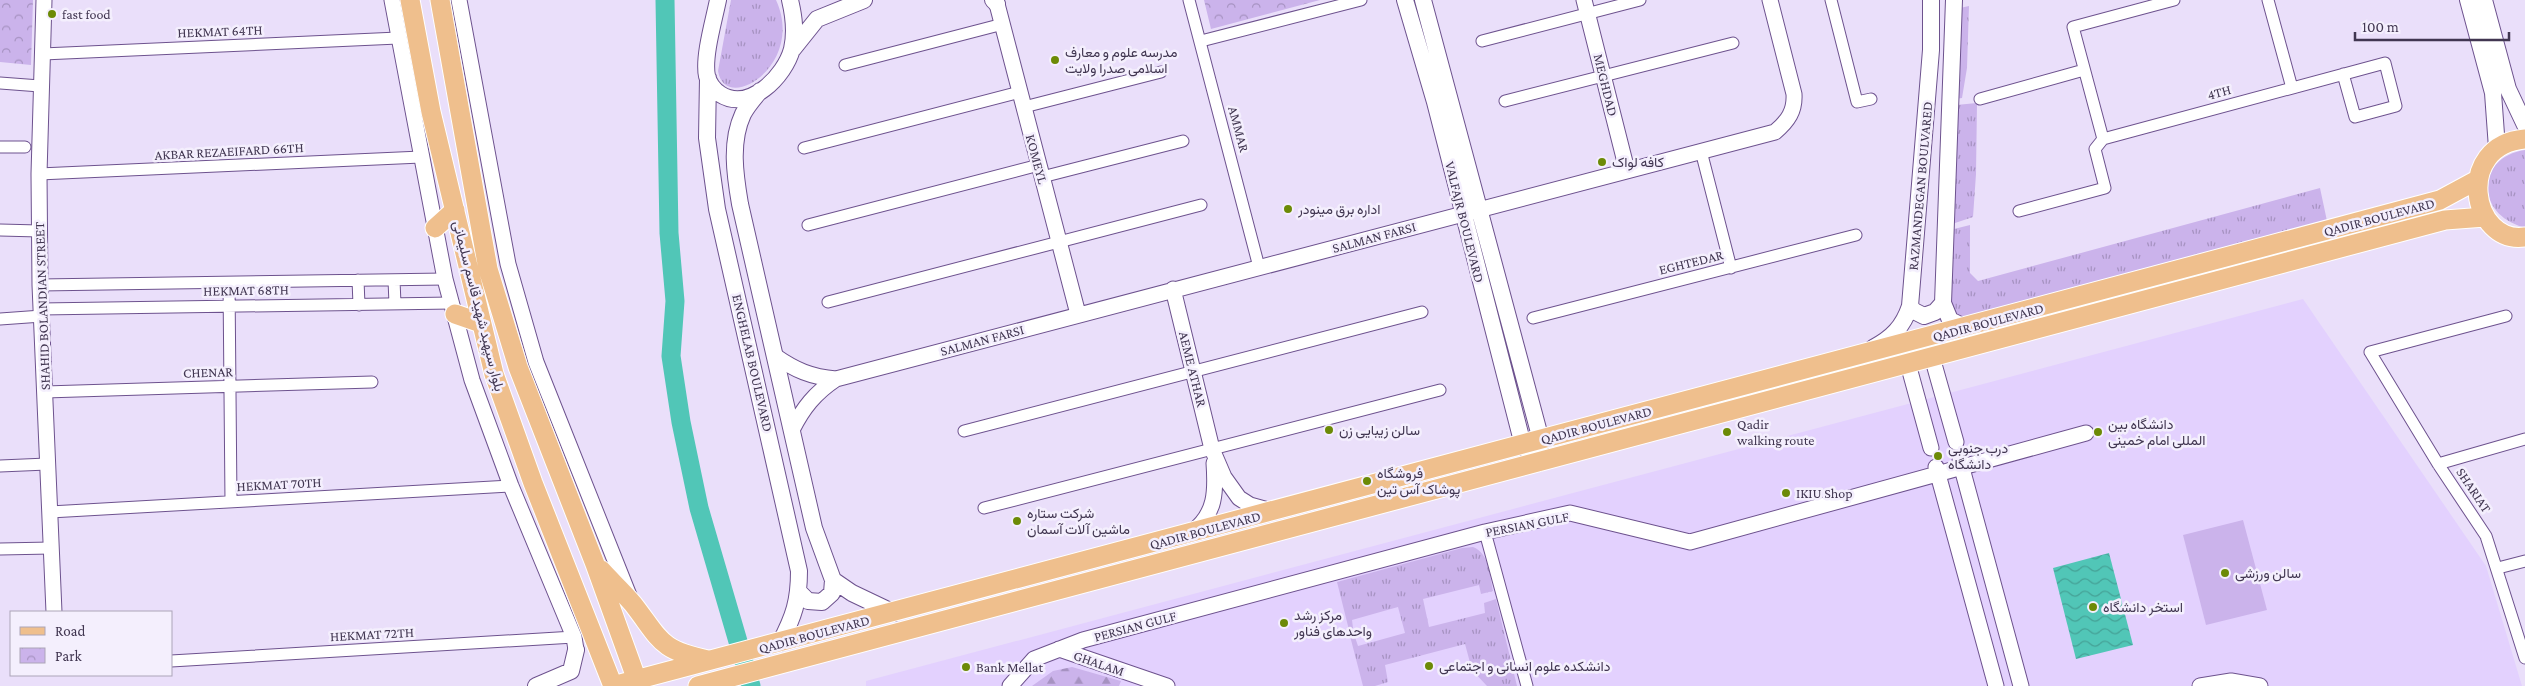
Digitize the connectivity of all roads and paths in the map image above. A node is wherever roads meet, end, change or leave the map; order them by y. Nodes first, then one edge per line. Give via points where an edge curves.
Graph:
1 (44, 0) edge
2 (392, 0) edge
3 (459, 0) edge
4 (718, 0) edge
5 (790, 0) edge
6 (864, 0) edge
7 (1189, 0) edge
8 (1361, 0) edge
9 (1405, 0) edge
10 (1423, 0) edge
11 (1640, 0) edge
12 (1770, 0) edge
13 (1831, 0) edge
14 (1931, 0) edge
15 (1954, 0) edge
16 (2174, 0) edge
17 (2268, 0) edge
18 (2468, 0) edge
19 (2484, 0) edge
20 (996, 1) edge
21 (441, 4) edge
22 (1585, 7) edge
23 (411, 8) edge
24 (1003, 24) junction
25 (398, 38) junction
26 (447, 38) junction
27 (1201, 41) junction
28 (1482, 41) dead end
29 (418, 43) junction
30 (1733, 43) dead end
31 (792, 51) junction
32 (42, 54) junction
33 (845, 65) dead end
34 (2084, 70) junction
35 (1161, 72) dead end
36 (2343, 74) junction
37 (1603, 76) junction
38 (708, 78) junction
39 (0, 83) edge
40 (40, 86) junction
41 (2292, 88) junction
42 (760, 91) junction
43 (1020, 92) junction
44 (1871, 99) dead end
45 (1980, 99) dead end
46 (1505, 101) dead end
47 (1024, 107) junction
48 (2525, 125) edge
49 (2525, 139) edge
50 (2103, 140) junction
51 (1183, 141) dead end
52 (0, 146) edge
53 (25, 147) dead end
54 (804, 148) dead end
55 (2497, 148) junction
56 (1701, 151) junction
57 (421, 157) junction
58 (1628, 170) junction
59 (1041, 171) junction
60 (39, 174) junction
61 (2477, 180) junction
62 (1201, 205) dead end
63 (455, 210) junction
64 (1479, 210) junction
65 (2019, 212) dead end
66 (1462, 214) junction
67 (2485, 217) junction
68 (808, 225) dead end
69 (435, 228) junction
70 (0, 230) edge
71 (40, 231) junction
72 (1856, 235) dead end
73 (2523, 240) edge
74 (1059, 242) junction
75 (2269, 246) junction
76 (2274, 265) junction
77 (1259, 267) junction
78 (1731, 268) junction
79 (445, 278) junction
80 (358, 280) junction
81 (394, 280) junction
82 (229, 283) junction
83 (40, 285) junction
84 (1173, 289) junction
85 (828, 302) dead end
86 (1943, 303) junction
87 (359, 304) junction
88 (395, 304) junction
89 (229, 305) junction
90 (1910, 306) junction
91 (453, 308) junction
92 (42, 312) junction
93 (1422, 312) dead end
94 (1078, 314) junction
95 (2506, 316) dead end
96 (1533, 318) dead end
97 (0, 319) edge
98 (481, 322) junction
99 (1966, 328) junction
100 (1866, 352) junction
101 (775, 356) junction
102 (1932, 357) junction
103 (1908, 364) junction
104 (1194, 372) junction
105 (836, 379) junction
106 (372, 382) dead end
107 (230, 386) junction
108 (1440, 390) dead end
109 (45, 392) junction
110 (792, 430) junction
111 (964, 431) dead end
112 (2086, 433) dead end
113 (2525, 439) edge
114 (1541, 440) junction
115 (1956, 442) dead end
116 (1523, 445) junction
117 (1931, 448) dead end
118 (1212, 449) junction
119 (1538, 463) junction
120 (48, 464) junction
121 (1961, 464) junction
122 (2438, 464) junction
123 (0, 466) edge
124 (1937, 470) junction
125 (511, 486) junction
126 (232, 502) junction
127 (984, 508) dead end
128 (1275, 511) junction
129 (50, 512) junction
130 (1485, 532) junction
131 (1190, 534) junction
132 (51, 548) junction
133 (0, 549) edge
134 (2525, 561) edge
135 (595, 564) junction
136 (2498, 568) junction
137 (833, 580) junction
138 (799, 592) junction
139 (632, 604) junction
140 (54, 611) edge
141 (894, 613) junction
142 (780, 643) junction
143 (575, 644) junction
144 (1059, 649) junction
145 (2525, 658) edge
146 (713, 660) junction
147 (172, 661) edge
148 (672, 678) edge
149 (720, 682) edge
150 (638, 683) edge
151 (536, 686) edge
152 (613, 686) edge
153 (698, 686) edge
154 (1010, 686) edge
155 (1167, 686) edge
156 (1527, 686) edge
157 (1996, 686) edge
158 (2020, 686) edge
159 (2200, 686) edge
160 (2260, 686) edge

1 - 32 street, SHAHID BOLANDIAN STREET
2 - 25 street
3 - 139 street via 508,264 518,300 536,362
4 - 38 main road, ENGHELAB BOULEVARD via 706,70
5 - 31 main road via 795,25
6 - 31 main road via 817,20
7 - 27 street, AMMAR
8 - 27 street
9 - 66 main road, VALFAJR BOULEVARD via 1435,102
10 - 64 main road, VALFAJR BOULEVARD
11 - 22 street
12 - 56 street, SALMAN FARSI via 1794,105 1785,124 1775,132
13 - 44 street via 1857,102
14 - 90 main road, RAZMANDEGAN BOULVARED via 1931,50
15 - 86 main road, RAZMANDEGAN BOULVARED
16 - 34 street via 2073,27
17 - 41 street
18 - 55 main road via 2493,93
19 - 48 main road via 2508,89
20 - 24 street, KOMEYL
21 - 23 main road via 437,16 429,20 420,20
21 - 26 main road, بلوار سپهبد شهید قاسم سلیمانی
22 - 28 street
22 - 37 street, MEGHDAD
23 - 29 main road, بلوار سپهبد شهید قاسم سلیمانی
24 - 33 street
24 - 43 street, KOMEYL
25 - 32 street, HEKMAT 64TH
25 - 57 street
26 - 29 main road via 431,34
26 - 135 main road, بلوار سپهبد شهید قاسم سلیمانی via 488,269 518,367
27 - 77 street, AMMAR
29 - 63 main road, بلوار سپهبد شهید قاسم سلیمانی
30 - 37 street
31 - 42 main road via 773,80
32 - 40 street, SHAHID BOLANDIAN STREET
34 - 45 street
34 - 50 street
35 - 47 street
36 - 36 street, 4TH via 2384,63 2396,106 2355,117
36 - 41 street, 4TH
37 - 46 street
37 - 58 street, MEGHDAD
38 - 42 main road via 716,91 730,99 746,99
38 - 138 main road, ENGHELAB BOULEVARD via 708,138 718,209 792,533
39 - 40 street
40 - 60 street, SHAHID BOLANDIAN STREET
41 - 50 street, 4TH
42 - 101 main road, ENGHELAB BOULEVARD via 744,114 736,139 735,171
43 - 47 street, KOMEYL
43 - 54 street
47 - 59 street, KOMEYL
49 - 55 main road
50 - 65 street via 2095,149 2105,188
51 - 59 street
52 - 53 street
55 - 61 main road via 2484,162
56 - 58 street, SALMAN FARSI
56 - 78 street
57 - 60 street, AKBAR REZAEIFARD 66TH
57 - 69 street
58 - 64 street, SALMAN FARSI
59 - 68 street
59 - 74 street, KOMEYL
60 - 71 street, SHAHID BOLANDIAN STREET
61 - 67 main road via 2478,199
61 - 75 main road, QADIR BOULEVARD via 2440,200
62 - 74 street
63 - 69 main road
63 - 98 main road, بلوار سپهبد شهید قاسم سلیمانی
64 - 66 street, SALMAN FARSI
64 - 114 main road, VALFAJR BOULEVARD
66 - 77 street, SALMAN FARSI
66 - 116 main road, VALFAJR BOULEVARD
67 - 73 main road via 2499,231
67 - 76 main road, QADIR BOULEVARD via 2445,220
69 - 79 street
70 - 71 street
71 - 83 street, SHAHID BOLANDIAN STREET
72 - 78 street, EGHTEDAR
74 - 85 street
74 - 94 street, KOMEYL
75 - 76 main road
75 - 99 main road, QADIR BOULEVARD
76 - 102 main road, QADIR BOULEVARD
77 - 84 street, SALMAN FARSI
78 - 96 street, EGHTEDAR
79 - 81 street, HEKMAT 68TH
79 - 91 street
80 - 81 street, HEKMAT 68TH
80 - 82 street, HEKMAT 68TH
80 - 87 street
81 - 88 street
82 - 83 street, HEKMAT 68TH
82 - 89 street
83 - 92 street, SHAHID BOLANDIAN STREET
84 - 94 street, SALMAN FARSI
84 - 104 street, AEME ATHAR
86 - 90 main road via 1935,312 1924,316
86 - 99 main road via 1950,320
87 - 88 street, HEKMAT 68TH
87 - 89 street, HEKMAT 68TH
88 - 91 street, HEKMAT 68TH
89 - 92 street, HEKMAT 68TH
89 - 107 street
90 - 100 main road, RAZMANDEGAN BOULVARED via 1897,332
91 - 98 main road
91 - 125 street via 472,380
92 - 97 street, HEKMAT 68TH
92 - 109 street, SHAHID BOLANDIAN STREET
93 - 104 street
94 - 105 street, SALMAN FARSI
95 - 122 street, SHARIAT via 2370,352
98 - 152 main road, بلوار سپهبد شهید قاسم سلیمانی via 494,374 530,474
99 - 100 main road, QADIR BOULEVARD
100 - 114 main road, QADIR BOULEVARD
101 - 105 street, SALMAN FARSI via 796,370 815,377
101 - 110 main road, ENGHELAB BOULEVARD
102 - 103 main road, QADIR BOULEVARD
102 - 115 street
103 - 117 street
103 - 119 main road, QADIR BOULEVARD
104 - 111 street
104 - 118 street, AEME ATHAR
105 - 110 street, SALMAN FARSI via 817,391 802,409
106 - 107 street, CHENAR
107 - 109 street, CHENAR
107 - 126 street
108 - 118 street
109 - 120 street, SHAHID BOLANDIAN STREET
110 - 137 main road, ENGHELAB BOULEVARD via 814,528
112 - 121 street, PERSIAN GULF
113 - 122 street
114 - 116 main road, QADIR BOULEVARD
114 - 119 main road
116 - 119 main road
116 - 128 main road, QADIR BOULEVARD
118 - 127 street
118 - 128 street, AEME ATHAR via 1224,477 1239,498 1250,505
118 - 131 street, AEME ATHAR via 1215,493 1212,505 1203,522
119 - 149 main road, QADIR BOULEVARD
120 - 123 street
120 - 129 street, SHAHID BOLANDIAN STREET
121 - 124 street, PERSIAN GULF
121 - 158 street
122 - 136 street, SHARIAT via 2486,536
124 - 130 street, PERSIAN GULF via 1690,542 1570,513
124 - 157 street
125 - 126 street, HEKMAT 70TH
125 - 143 street
126 - 129 street, HEKMAT 70TH
128 - 131 main road, QADIR BOULEVARD
129 - 132 street, SHAHID BOLANDIAN STREET
130 - 144 street, PERSIAN GULF via 1082,640
130 - 156 street
131 - 141 main road, QADIR BOULEVARD
132 - 133 street
132 - 140 street, SHAHID BOLANDIAN STREET
134 - 136 street
135 - 139 main road
135 - 150 main road, بلوار سپهبد شهید قاسم سلیمانی
136 - 145 street, SHARIAT
137 - 138 main road via 832,593 822,602 808,602
137 - 141 main road
138 - 142 main road, ENGHELAB BOULEVARD via 795,613
139 - 146 main road via 665,646 677,653
141 - 142 main road, QADIR BOULEVARD
142 - 146 main road, QADIR BOULEVARD
143 - 147 street, HEKMAT 72TH
143 - 151 main road via 571,671
144 - 154 street, PERSIAN GULF via 1034,659
144 - 155 street, GHALAM
146 - 148 main road, QADIR BOULEVARD
148 - 150 main road, QADIR BOULEVARD
149 - 153 main road, QADIR BOULEVARD
150 - 152 main road, QADIR BOULEVARD
159 - 160 street via 2231,681

